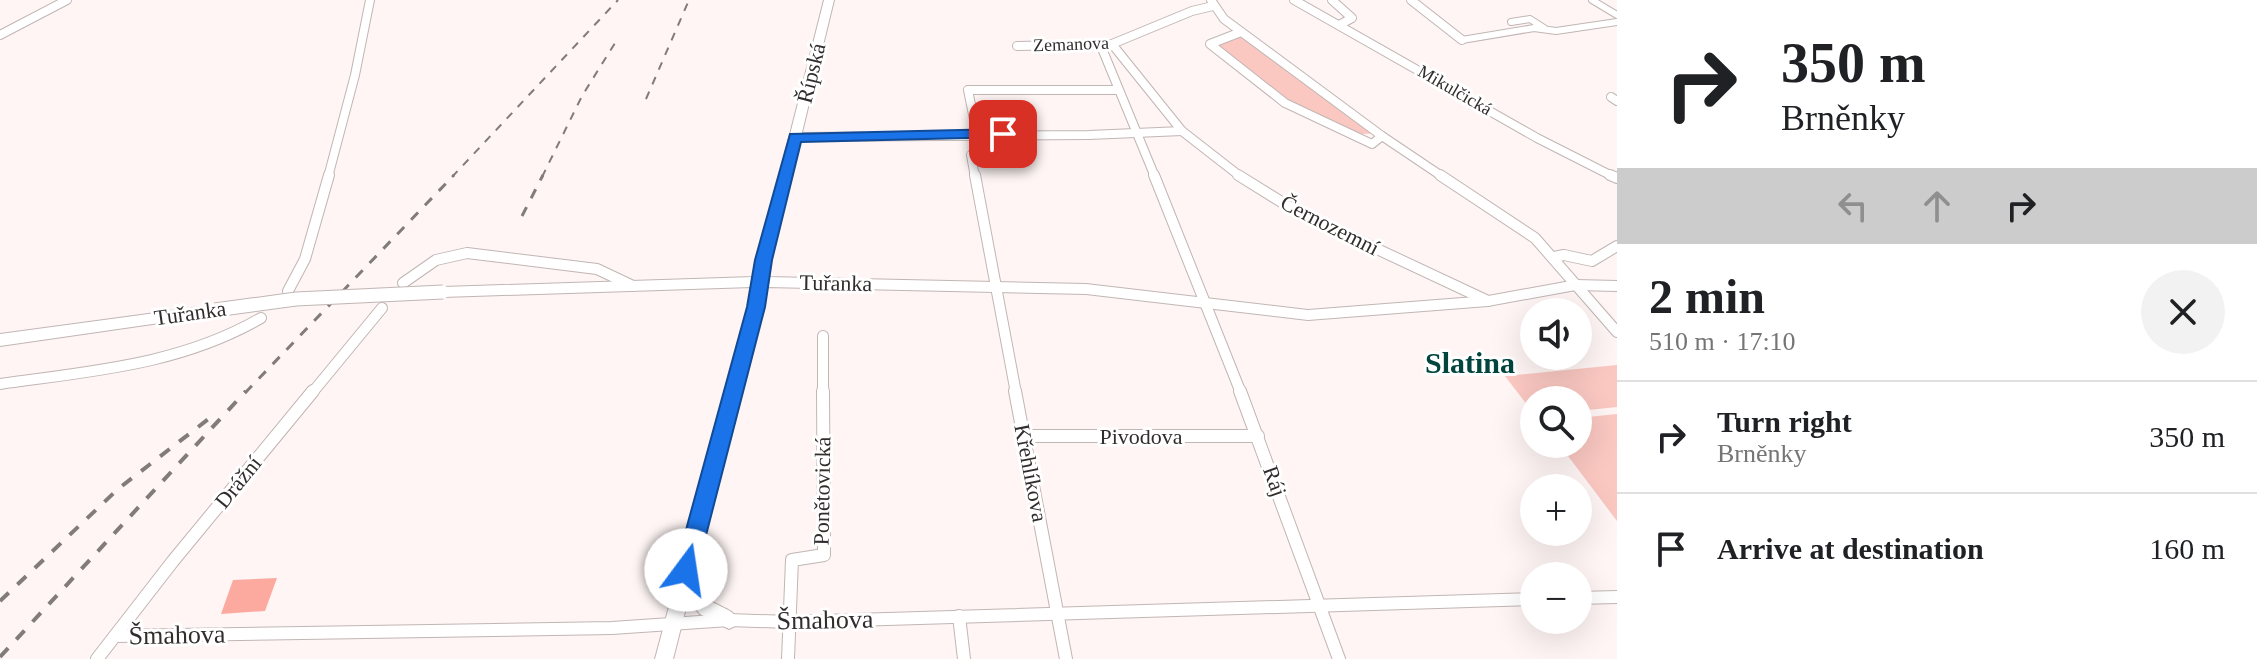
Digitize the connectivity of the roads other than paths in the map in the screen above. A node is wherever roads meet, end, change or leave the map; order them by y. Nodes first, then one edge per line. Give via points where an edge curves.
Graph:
1 (67, 0) edge
2 (370, 0) edge
3 (829, 0) edge
4 (1294, 0) edge
5 (1332, 0) edge
6 (1411, 0) edge
7 (1592, 0) edge
8 (1212, 3) edge
9 (1617, 15) edge
10 (1511, 22) dead end
11 (1617, 22) edge
12 (1341, 24) junction
13 (1548, 31) junction
14 (1241, 32) junction
15 (0, 35) edge
16 (1462, 40) joint
17 (1112, 44) junction
18 (1017, 46) dead end
19 (1101, 46) junction
20 (1118, 90) junction
21 (1182, 131) junction
22 (977, 134) junction
23 (1135, 134) junction
24 (1382, 136) junction
25 (795, 137) junction
26 (971, 155) dead end
27 (1617, 178) edge
28 (1617, 246) edge
29 (1554, 257) junction
30 (760, 282) junction
31 (403, 283) dead end
32 (1576, 285) junction
33 (633, 286) junction
34 (997, 286) junction
35 (1617, 286) edge
36 (288, 291) dead end
37 (1488, 301) junction
38 (1208, 304) junction
39 (382, 308) dead end
40 (261, 318) dead end
41 (1617, 332) edge
42 (823, 336) dead end
43 (0, 340) edge
44 (0, 384) edge
45 (1024, 436) junction
46 (1258, 436) junction
47 (686, 570) junction
48 (1617, 597) edge
49 (1592, 598) edge
50 (1520, 599) edge
51 (1320, 605) junction
52 (1058, 614) junction
53 (959, 616) junction
54 (729, 620) junction
55 (789, 622) junction
56 (672, 626) junction
57 (115, 636) junction
58 (97, 659) edge
59 (664, 659) edge
60 (788, 659) edge
61 (964, 659) edge
62 (1066, 659) edge
63 (1339, 659) edge

1 - 15 street
2 - 36 street via 334,157 301,268
3 - 25 street, Řípská
4 - 12 street, Mikulčická
5 - 12 street via 1352,18
6 - 16 street
7 - 9 street
8 - 14 street
8 - 17 street, Zemanova
10 - 13 street via 1530,19
11 - 13 street
12 - 27 street, Mikulčická via 1537,138
13 - 16 street via 1534,28
14 - 24 street
14 - 24 street via 1210,44 1296,109 1372,144
17 - 19 street, Zemanova
17 - 21 street, Černozemní
18 - 19 street, Zemanova
19 - 20 street
20 - 22 street via 968,90
20 - 23 street
21 - 23 street
21 - 37 street, Černozemní via 1223,165 1296,211
22 - 23 street
22 - 25 street
23 - 38 street
24 - 29 street via 1533,236
25 - 30 street, Řípská
26 - 34 street, Křehlíkova
28 - 29 street via 1592,261
29 - 32 street
30 - 33 street, Tuřanka
30 - 34 street, Tuřanka
30 - 47 street, Řípská
31 - 33 street via 436,260 467,253 597,269
32 - 35 street, Tuřanka
32 - 37 street, Tuřanka
32 - 41 street
33 - 43 street, Tuřanka, bridge via 296,299
34 - 38 street, Tuřanka via 1086,289
34 - 45 street, Křehlíkova
37 - 38 street, Tuřanka via 1308,315
38 - 46 street, Ráj
39 - 57 street, Drážní
40 - 44 street, Tuřanka via 188,353
42 - 55 street, Ponětovická via 824,555 792,560
45 - 46 street, Pivodova
45 - 52 street, Křehlíkova
46 - 51 street, Ráj
47 - 54 street via 695,599
47 - 56 street, Řípská
48 - 49 street
50 - 51 street, Šmahova
51 - 52 street, Šmahova
51 - 63 street, Ráj
52 - 53 street, Šmahova
52 - 62 street, Křehlíkova
53 - 55 street, Šmahova
53 - 61 street
54 - 55 street, Šmahova
54 - 56 street, Šmahova
55 - 60 street
56 - 57 street, Šmahova
56 - 59 street, Řípská
57 - 58 street, Drážní

